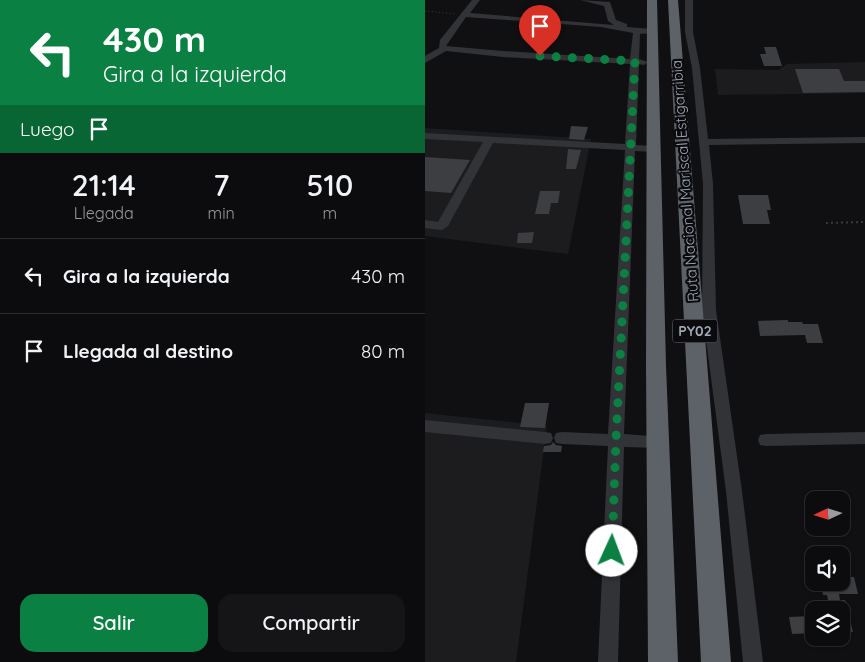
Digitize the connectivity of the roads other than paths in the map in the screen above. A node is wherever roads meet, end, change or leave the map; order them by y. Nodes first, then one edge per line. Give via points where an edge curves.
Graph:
1 (477, 0) edge
2 (584, 0) edge
3 (652, 0) edge
4 (673, 0) edge
5 (689, 0) edge
6 (607, 2) edge
7 (465, 14) junction
8 (638, 30) junction
9 (444, 48) junction
10 (425, 60) edge
11 (644, 62) junction
12 (425, 136) edge
13 (865, 140) edge
14 (489, 141) junction
15 (703, 142) junction
16 (630, 148) junction
17 (654, 150) junction
18 (425, 224) edge
19 (427, 426) edge
20 (545, 438) dead end
21 (562, 438) dead end
22 (865, 438) edge
23 (616, 440) junction
24 (766, 440) dead end
25 (658, 442) junction
26 (609, 662) edge
27 (663, 662) edge
28 (716, 662) edge
29 (753, 662) edge

1 - 7 street
2 - 6 street
3 - 8 highway, Ruta Nacional Mariscal Estigarribia / PY02
4 - 28 highway, Ruta Nacional Mariscal Estigarribia / PY02
5 - 15 street via 689,32
6 - 8 street via 612,21
7 - 8 street
7 - 9 street via 443,42
8 - 11 highway, Ruta Nacional Mariscal Estigarribia / PY02
9 - 10 street
9 - 11 street
11 - 16 street
11 - 17 highway, Ruta Nacional Mariscal Estigarribia / PY02
12 - 14 street
13 - 15 street
14 - 16 street
14 - 18 street via 442,226
15 - 29 street via 708,184 709,310
16 - 17 street
16 - 23 street
17 - 25 highway, Ruta Nacional Mariscal Estigarribia / PY02
19 - 20 street
21 - 23 street
22 - 24 street
23 - 25 street
23 - 26 street
25 - 27 highway, Ruta Nacional Mariscal Estigarribia / PY02

